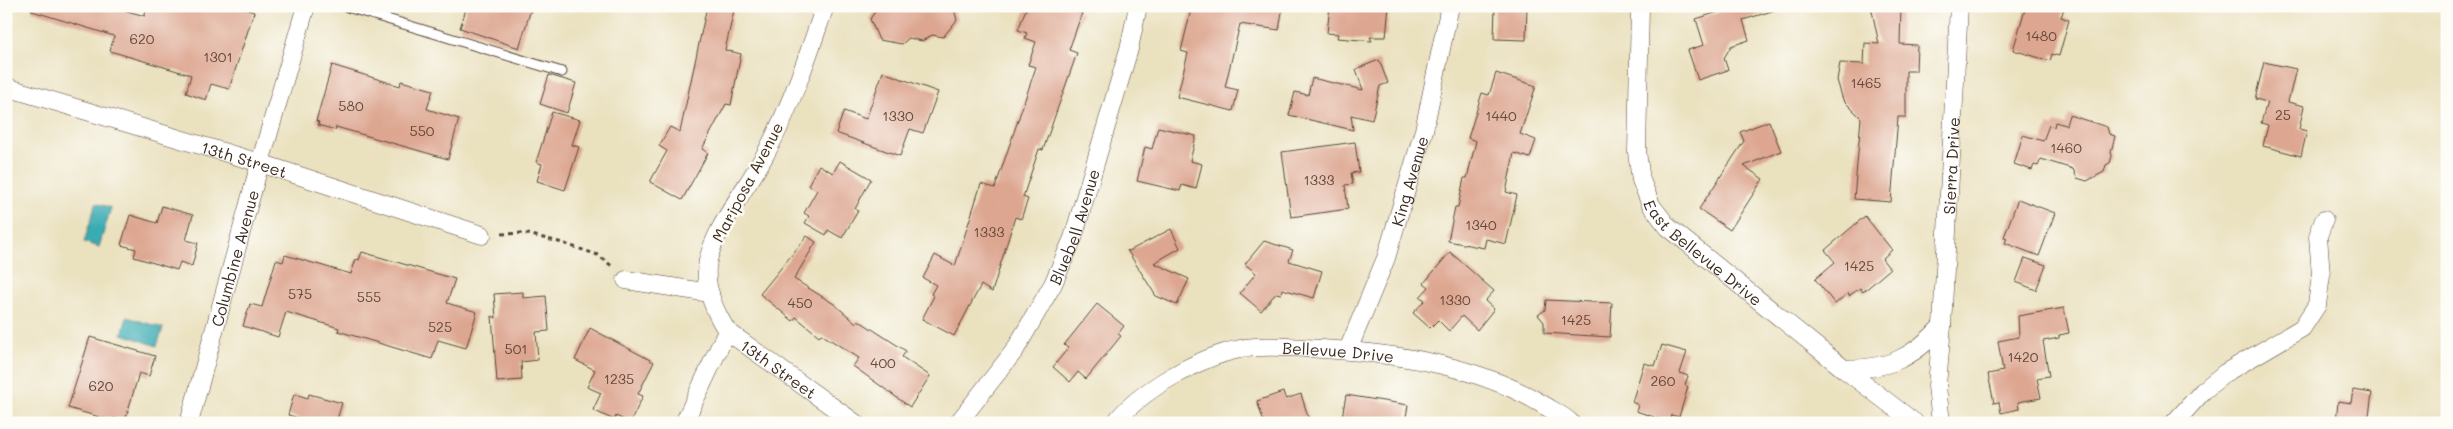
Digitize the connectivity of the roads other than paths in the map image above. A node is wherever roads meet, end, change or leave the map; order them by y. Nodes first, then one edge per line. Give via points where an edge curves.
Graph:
1 (306, 6) edge
2 (344, 6) edge
3 (825, 6) edge
4 (1138, 6) edge
5 (1450, 6) edge
6 (1640, 6) edge
7 (1958, 6) edge
8 (562, 72) dead end
9 (6, 86) edge
10 (260, 163) junction
11 (2324, 220) dead end
12 (482, 234) road end
13 (626, 280) road end
14 (710, 292) junction
15 (1942, 326) junction
16 (727, 331) junction
17 (1348, 350) junction
18 (1844, 369) junction
19 (189, 423) edge
20 (684, 423) edge
21 (855, 423) edge
22 (958, 423) edge
23 (1115, 423) edge
24 (1571, 423) edge
25 (1915, 423) edge
26 (1941, 423) edge
27 (2174, 423) edge

1 - 10 street, Columbine Avenue
2 - 8 lane
3 - 14 street, Mariposa Avenue via 804,68 766,154 712,244 707,267
4 - 22 street, Bluebell Avenue via 1129,49 1070,246 1053,284 1015,350
5 - 17 street, King Avenue via 1424,130 1386,258
6 - 18 street, East Bellevue Drive via 1637,152 1640,180 1651,205 1668,227
7 - 15 street, Sierra Drive
9 - 10 street, 13th Street
10 - 12 street, 13th Street
10 - 19 street, Columbine Avenue
11 - 27 street via 2318,236 2321,275 2316,304 2302,328 2226,373 2203,391
13 - 14 street
14 - 16 street, Mariposa Avenue via 714,311
15 - 18 street via 1925,345 1895,363 1870,369
15 - 26 street, Sierra Drive via 1937,386
16 - 20 street
16 - 21 street, 13th Street
17 - 23 street, Bellevue Drive via 1240,348 1187,368 1150,390
17 - 24 street, Bellevue Drive via 1398,356 1467,371 1516,388
18 - 25 street, East Bellevue Drive

